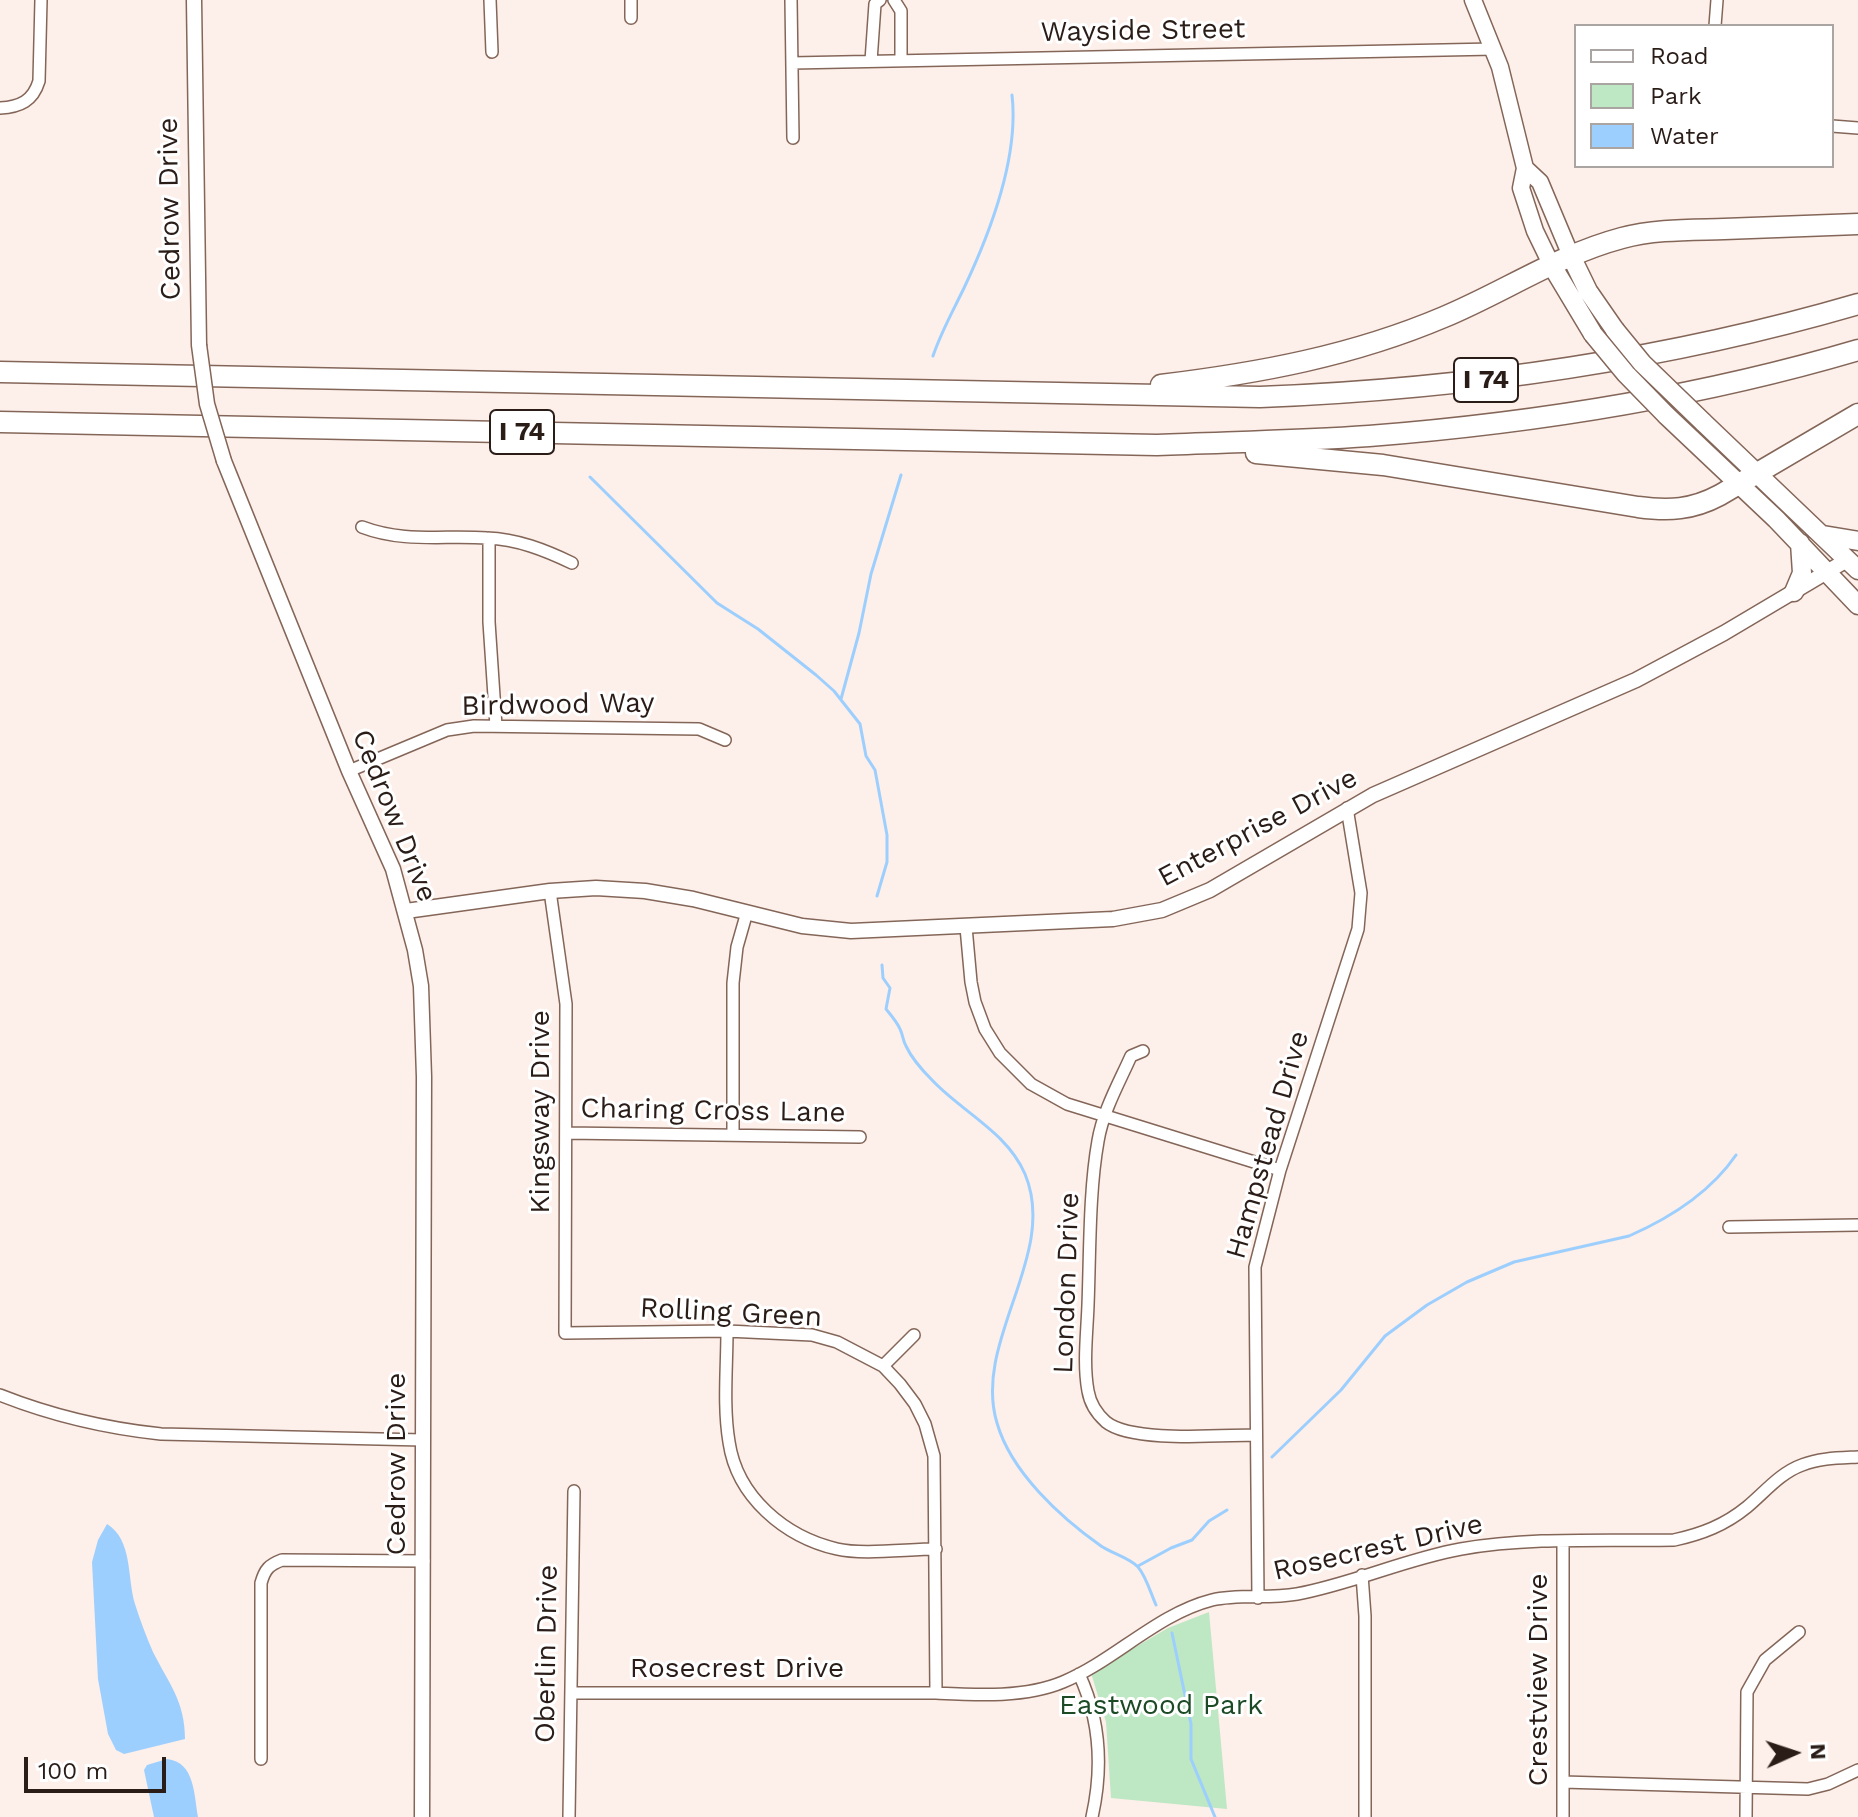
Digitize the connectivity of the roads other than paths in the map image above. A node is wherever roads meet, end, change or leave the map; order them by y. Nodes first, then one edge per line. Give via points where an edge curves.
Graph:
1 (41, 0) edge
2 (194, 0) edge
3 (490, 0) edge
4 (631, 0) edge
5 (791, 0) edge
6 (880, 0) edge
7 (894, 0) edge
8 (1473, 0) edge
9 (1717, 0) edge
10 (631, 18) dead end
11 (1715, 24) edge
12 (1494, 49) junction
13 (492, 52) dead end
14 (901, 60) junction
15 (871, 61) junction
16 (792, 63) junction
17 (0, 108) edge
18 (1834, 126) edge
19 (1858, 128) edge
20 (793, 138) dead end
21 (1525, 168) junction
22 (1858, 224) edge
23 (1571, 256) junction
24 (1551, 264) junction
25 (1858, 304) edge
26 (1858, 350) edge
27 (0, 372) edge
28 (1106, 392) junction
29 (1858, 414) edge
30 (0, 422) edge
31 (1157, 445) junction
32 (1758, 474) junction
33 (1739, 485) junction
34 (362, 527) dead end
35 (1823, 535) junction
36 (489, 538) junction
37 (1858, 541) edge
38 (1800, 543) junction
39 (572, 563) dead end
40 (1853, 565) edge
41 (1828, 572) junction
42 (1794, 592) junction
43 (1858, 605) edge
44 (496, 726) junction
45 (725, 740) dead end
46 (349, 771) junction
47 (1347, 808) junction
48 (550, 891) junction
49 (406, 911) junction
50 (747, 912) junction
51 (966, 927) junction
52 (1143, 1051) dead end
53 (1106, 1115) junction
54 (566, 1133) junction
55 (733, 1135) junction
56 (860, 1137) dead end
57 (1280, 1170) junction
58 (1858, 1225) edge
59 (1729, 1227) dead end
60 (727, 1331) junction
61 (565, 1333) joint
62 (914, 1335) dead end
63 (883, 1366) junction
64 (0, 1395) edge
65 (1256, 1435) junction
66 (423, 1440) junction
67 (1858, 1457) edge
68 (574, 1491) dead end
69 (1563, 1542) junction
70 (936, 1549) junction
71 (424, 1561) junction
72 (1362, 1575) junction
73 (1258, 1598) junction
74 (1799, 1632) dead end
75 (1079, 1674) junction
76 (571, 1693) junction
77 (936, 1693) junction
78 (261, 1759) dead end
79 (1858, 1770) edge
80 (1563, 1782) junction
81 (1746, 1785) junction
82 (422, 1817) edge
83 (569, 1817) edge
84 (1092, 1817) edge
85 (1365, 1817) edge
86 (1563, 1817) edge
87 (1746, 1817) edge

1 - 17 street via 39,81 19,106
2 - 46 street, Cedrow Drive, bridge via 199,345 207,404 224,461
3 - 13 street
4 - 10 street
5 - 16 street
6 - 15 street via 875,4
7 - 14 street via 901,11
8 - 12 main road
9 - 11 street
12 - 14 street, Wayside Street
12 - 21 main road
14 - 15 street, Wayside Street
15 - 16 street, Wayside Street
16 - 20 street
18 - 19 street
21 - 23 main road via 1540,182
21 - 24 main road via 1521,188
22 - 23 highway via 1653,232
23 - 24 highway
23 - 32 main road, bridge via 1588,291 1642,363
24 - 28 highway via 1447,316 1337,355 1247,374
24 - 33 main road, bridge via 1593,334 1626,374
25 - 28 highway, I 74 via 1667,351 1465,382 1260,397
26 - 31 highway, I 74 via 1714,387 1522,421 1327,439
27 - 28 highway, I 74
29 - 32 highway
30 - 31 highway, I 74
31 - 33 highway via 1349,461 1668,510 1699,505
32 - 33 highway
32 - 35 main road
33 - 38 main road
34 - 36 street via 397,537
35 - 37 main road
35 - 40 main road
36 - 39 street via 535,547
36 - 44 street
38 - 41 main road
38 - 42 main road via 1802,573
40 - 41 street, Enterprise Drive
41 - 42 street, Enterprise Drive
41 - 43 main road
42 - 47 street, Enterprise Drive via 1616,690
44 - 45 street, Birdwood Way via 699,729
44 - 46 street, Birdwood Way via 447,730
46 - 49 street, Cedrow Drive
47 - 51 street, Enterprise Drive via 1210,890 1162,910 1113,919
47 - 57 street, Hampstead Drive via 1361,893 1358,929
48 - 49 street, Enterprise Drive
48 - 50 street, Enterprise Drive via 645,891
48 - 54 street, Kingsway Drive via 566,1004
49 - 66 street, Cedrow Drive via 423,1021
50 - 51 street, Enterprise Drive via 851,931
50 - 55 street via 733,983
51 - 53 street via 975,1002 1000,1053 1044,1092
52 - 53 street, London Drive via 1131,1056
53 - 57 street
53 - 65 street, London Drive via 1098,1140 1090,1237 1087,1385 1092,1404 1107,1422 1129,1432
54 - 55 street, Charing Cross Lane
54 - 61 street, Kingsway Drive
55 - 56 street, Charing Cross Lane
57 - 65 street, Hampstead Drive via 1255,1267
58 - 59 street
60 - 61 street, Rolling Green
60 - 63 street, Rolling Green via 813,1335
60 - 70 street via 729,1445 743,1483 761,1507 782,1526 839,1549
62 - 63 street
63 - 70 street, Rolling Green via 925,1424 934,1456
64 - 66 street via 91,1425 149,1433
65 - 73 street, Hampstead Drive
66 - 71 street, Cedrow Drive
67 - 69 street, Rosecrest Drive via 1801,1465 1726,1523 1698,1535
68 - 76 street, Oberlin Drive
69 - 72 street, Rosecrest Drive via 1461,1549
69 - 80 street, Crestview Drive
70 - 77 street, Rolling Green
71 - 78 street via 282,1560 264,1570
71 - 82 street, Cedrow Drive
72 - 73 street, Rosecrest Drive via 1330,1587
72 - 85 street
73 - 75 street, Rosecrest Drive via 1213,1600 1184,1610
74 - 81 street via 1765,1660 1747,1692
75 - 77 street, Rosecrest Drive via 1060,1683 986,1696
75 - 84 street via 1096,1723 1099,1787
76 - 77 street, Rosecrest Drive
76 - 83 street, Oberlin Drive
79 - 81 street via 1808,1789
80 - 81 street
80 - 86 street, Crestview Drive
81 - 87 street

